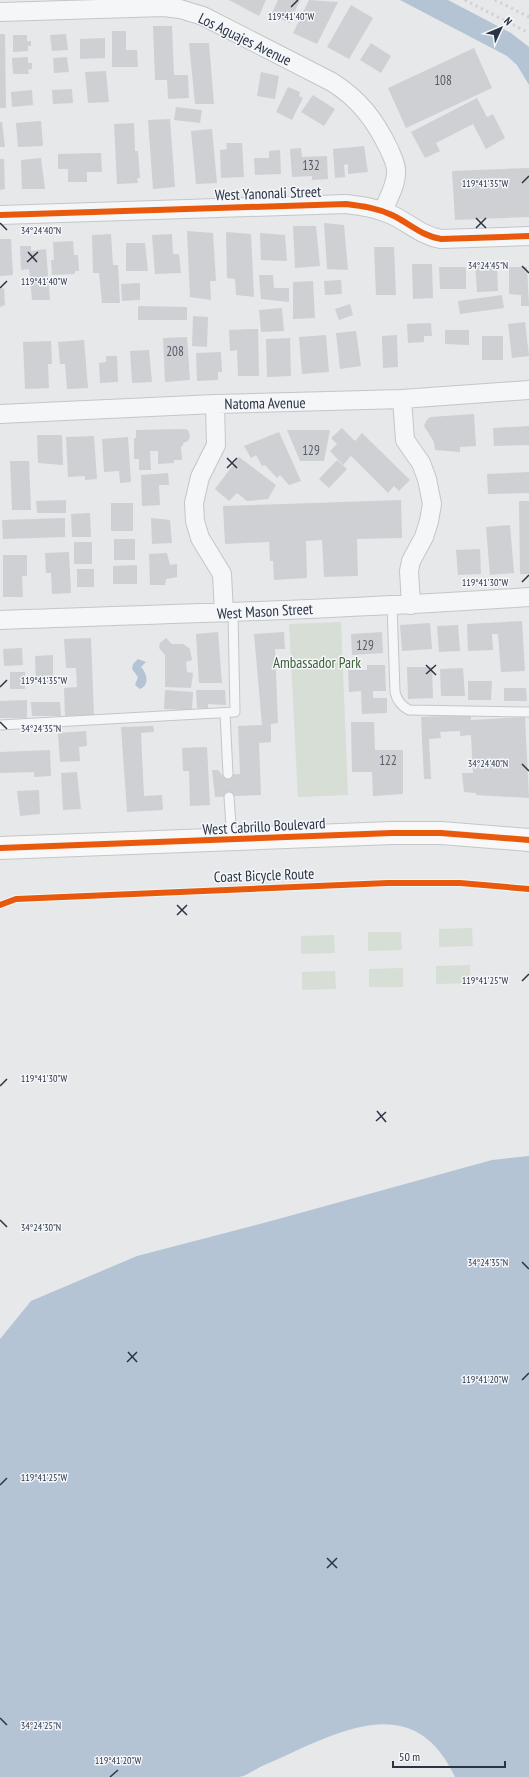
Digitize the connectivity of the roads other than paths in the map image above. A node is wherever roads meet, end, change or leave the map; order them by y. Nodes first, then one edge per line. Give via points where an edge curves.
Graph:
1 (135, 4) edge
2 (0, 12) edge
3 (383, 211) junction
4 (0, 215) edge
5 (529, 236) edge
6 (529, 390) edge
7 (402, 399) junction
8 (215, 404) junction
9 (0, 414) edge
10 (529, 597) edge
11 (392, 605) junction
12 (411, 605) junction
13 (229, 613) junction
14 (0, 620) edge
15 (529, 712) edge
16 (225, 713) junction
17 (0, 725) edge
18 (228, 774) dead end
19 (230, 797) dead end
20 (232, 840) junction
21 (529, 840) edge
22 (0, 848) edge

1 - 2 street, Los Aguajes Avenue
1 - 3 street, Los Aguajes Avenue via 180,9 204,16 346,91 370,115 396,164 396,177
3 - 4 street, West Yanonali Street via 346,204
3 - 5 street, West Yanonali Street via 431,238
6 - 7 street, Natoma Avenue
7 - 8 street, Natoma Avenue
7 - 12 street via 405,440 427,479 432,504 430,521 411,561
8 - 9 street, Natoma Avenue
8 - 13 street via 216,445 200,477 194,503 195,520 200,538 222,574
10 - 12 street, West Mason Street
11 - 12 street, West Mason Street
11 - 13 street, West Mason Street
11 - 15 lane via 395,692 402,706 409,710
13 - 14 street, West Mason Street
13 - 16 lane via 235,712
16 - 17 lane
16 - 18 lane
19 - 20 lane
20 - 21 main road, West Cabrillo Boulevard via 442,833
20 - 22 main road, West Cabrillo Boulevard

